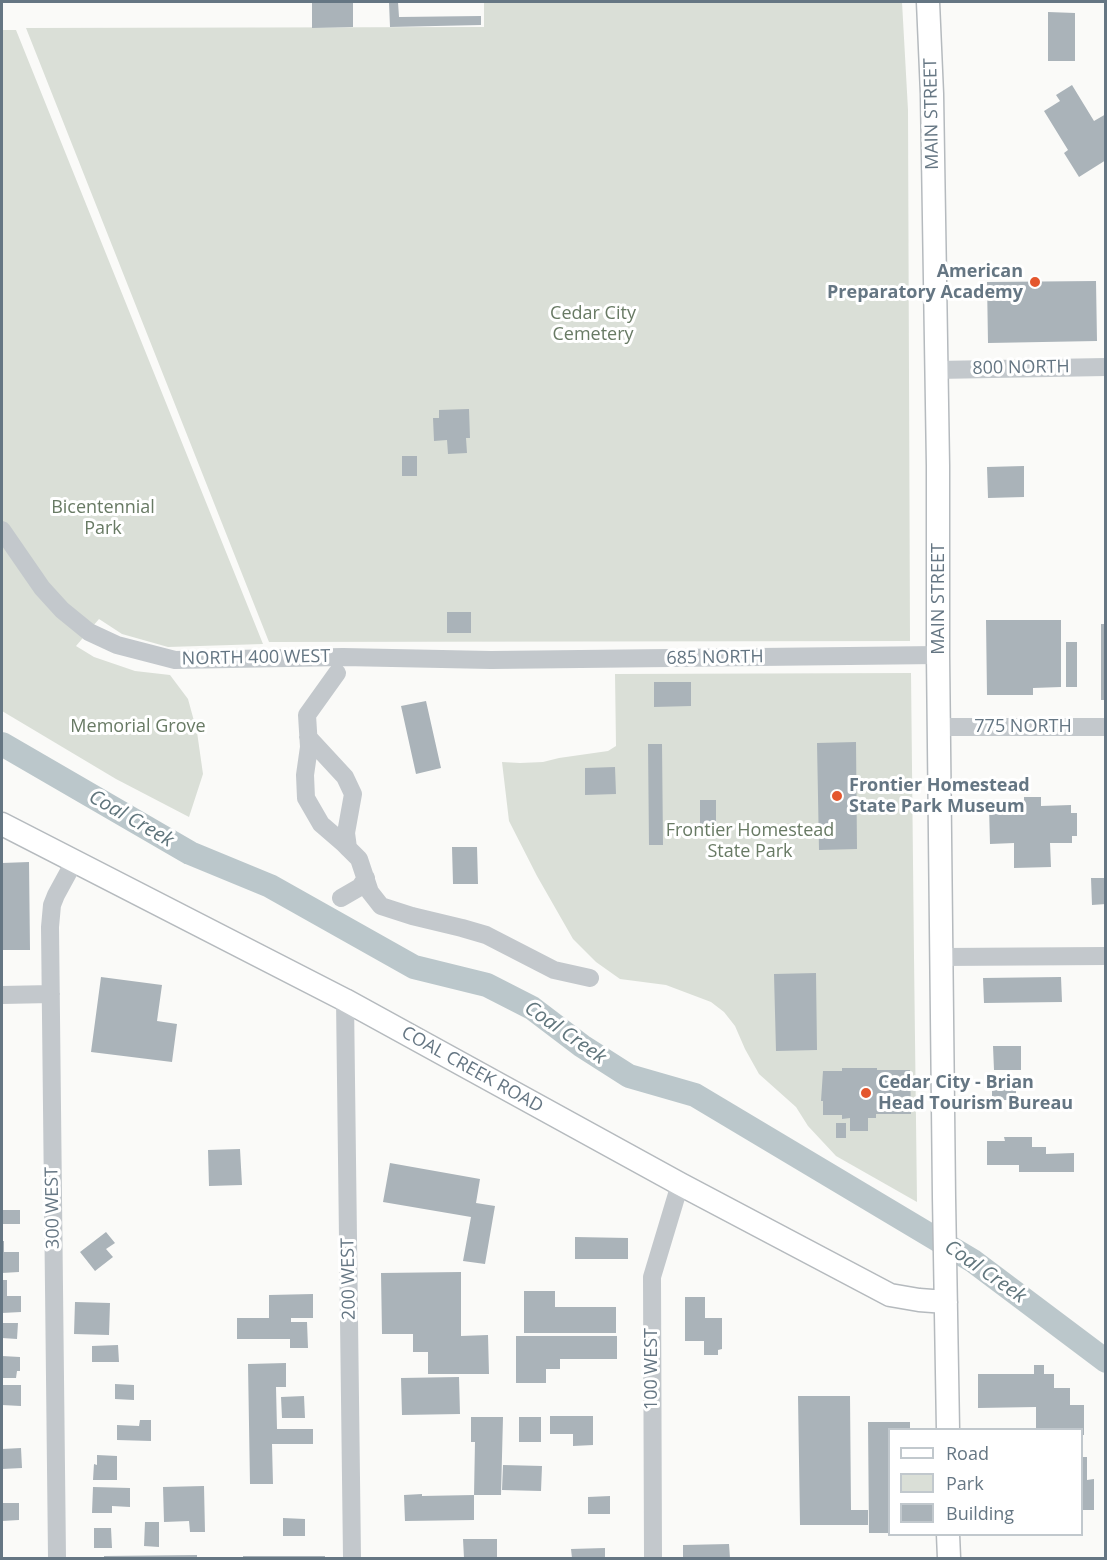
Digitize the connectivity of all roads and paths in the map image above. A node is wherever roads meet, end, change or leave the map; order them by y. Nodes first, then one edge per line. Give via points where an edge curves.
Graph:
1 (928, 2) edge
2 (1106, 367) edge
3 (936, 370) junction
4 (2, 530) edge
5 (939, 655) junction
6 (491, 660) joint
7 (337, 673) dead end
8 (939, 727) junction
9 (1106, 727) edge
10 (308, 737) junction
11 (2, 824) edge
12 (348, 848) junction
13 (74, 862) junction
14 (368, 885) junction
15 (341, 898) dead end
16 (364, 911) dead end
17 (1106, 956) edge
18 (942, 957) junction
19 (590, 978) dead end
20 (2, 994) edge
21 (51, 994) junction
22 (345, 1000) junction
23 (680, 1184) junction
24 (946, 1302) junction
25 (948, 1419) edge
26 (948, 1536) edge
27 (57, 1558) edge
28 (352, 1558) edge
29 (653, 1558) edge
30 (949, 1558) edge

1 - 3 main road, MAIN STREET
2 - 3 street, 800 NORTH
3 - 5 main road, MAIN STREET
4 - 6 street, NORTH 400 WEST via 62,610 89,632 117,645 175,660
5 - 6 street, 685 NORTH
5 - 8 main road, MAIN STREET
7 - 10 street via 307,715
8 - 9 street, 775 NORTH
8 - 18 main road, MAIN STREET
10 - 12 street via 306,798 321,824
10 - 12 street via 345,777 353,794 346,833
11 - 13 main road, COAL CREEK ROAD
12 - 14 street via 359,859
13 - 21 street, 300 WEST via 56,895 50,916
13 - 22 main road, COAL CREEK ROAD
14 - 15 street
14 - 16 street
14 - 19 street via 381,906 486,935 554,970
17 - 18 street
18 - 24 main road, MAIN STREET
20 - 21 street
21 - 27 street, 300 WEST
22 - 23 main road, COAL CREEK ROAD
22 - 28 street, 200 WEST
23 - 24 main road, COAL CREEK ROAD via 890,1294
23 - 29 street, 100 WEST via 652,1277
24 - 25 main road, MAIN STREET
26 - 30 main road

